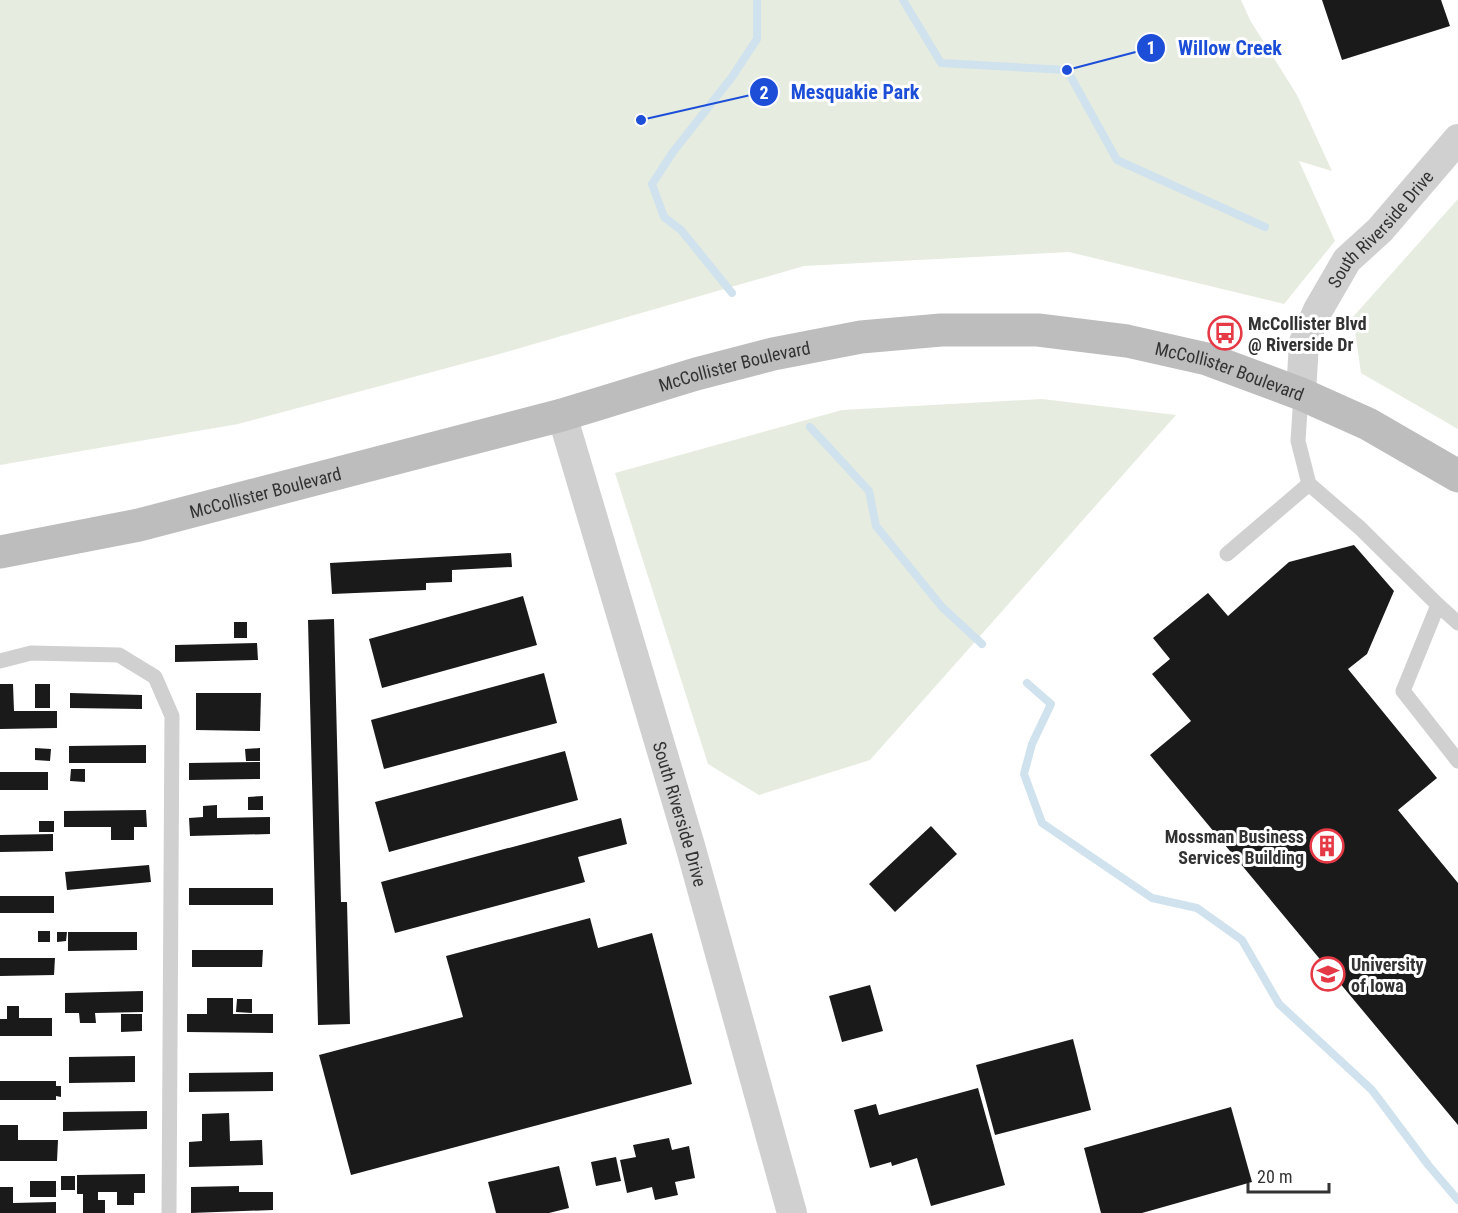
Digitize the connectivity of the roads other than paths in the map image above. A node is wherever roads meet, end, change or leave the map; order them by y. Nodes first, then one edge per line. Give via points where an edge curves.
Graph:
1 (1458, 139) edge
2 (1301, 394) junction
3 (562, 415) junction
4 (1458, 476) edge
5 (1310, 484) junction
6 (0, 552) edge
7 (1227, 554) dead end
8 (1438, 605) junction
9 (1458, 623) edge
10 (0, 661) edge
11 (1458, 761) edge
12 (169, 1213) edge
13 (792, 1213) edge

1 - 2 street, South Riverside Drive via 1380,230 1347,260 1304,342
2 - 3 main road, McCollister Boulevard via 1207,359 1127,341 1038,330 941,330 861,337 773,354
2 - 4 main road, McCollister Boulevard via 1368,424
2 - 5 lane via 1298,441
3 - 6 main road, McCollister Boulevard via 139,525
3 - 13 street, South Riverside Drive via 692,849
5 - 7 lane
5 - 8 lane
8 - 9 lane
8 - 11 lane via 1403,691
10 - 12 lane via 31,653 119,655 155,676 172,716

